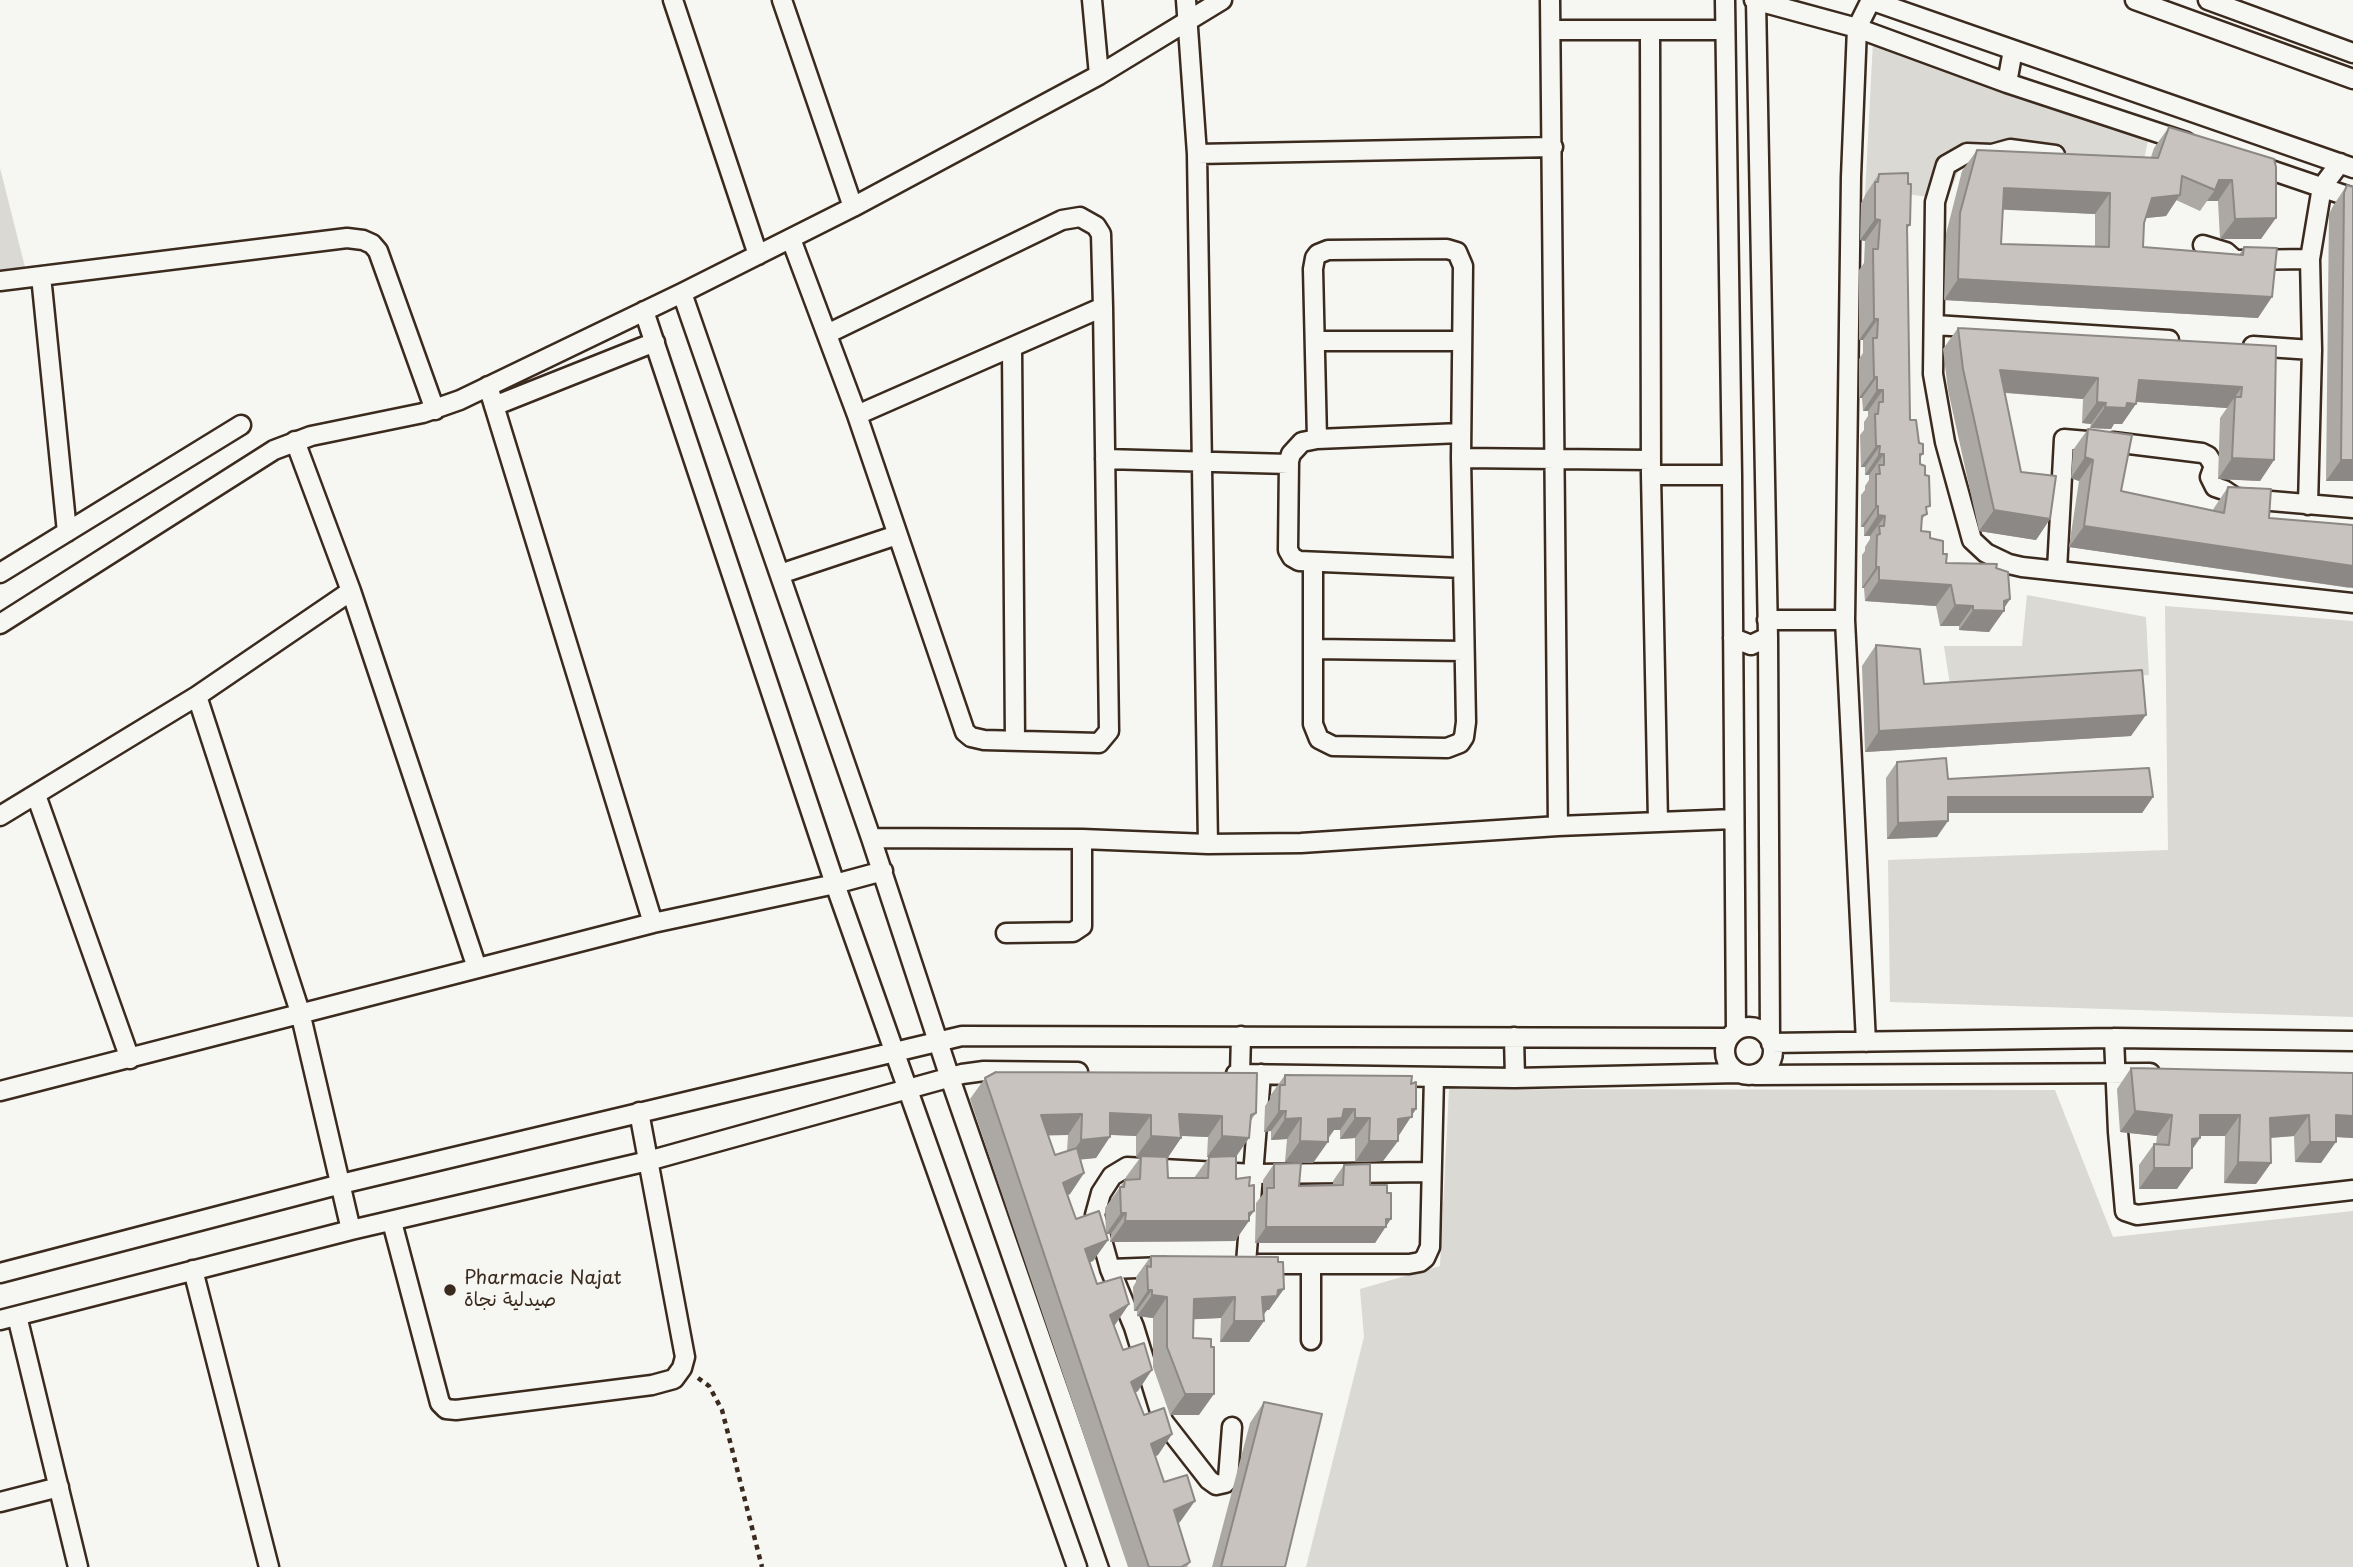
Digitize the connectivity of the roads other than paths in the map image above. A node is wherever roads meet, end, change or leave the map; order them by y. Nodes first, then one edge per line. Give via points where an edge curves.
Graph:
1 (673, 0) edge
2 (782, 0) edge
3 (1092, 0) edge
4 (1186, 0) edge
5 (1222, 0) edge
6 (1550, 0) edge
7 (1724, 0) edge
8 (1755, 0) edge
9 (1871, 0) edge
10 (2135, 0) edge
11 (2208, 0) edge
12 (1188, 22) junction
13 (1857, 28) junction
14 (1551, 30) junction
15 (1650, 30) junction
16 (1725, 30) junction
17 (2013, 50) junction
18 (2353, 53) edge
19 (1099, 75) junction
20 (2353, 79) edge
21 (2007, 83) junction
22 (1553, 147) junction
23 (2204, 148) edge
24 (1197, 154) junction
25 (2073, 158) edge
26 (2243, 161) edge
27 (2346, 166) edge
28 (2322, 187) junction
29 (2353, 198) edge
30 (853, 207) junction
31 (791, 239) junction
32 (2203, 245) dead end
33 (758, 255) junction
34 (2310, 259) junction
35 (41, 276) junction
36 (0, 281) edge
37 (682, 293) junction
38 (1103, 307) junction
39 (644, 311) junction
40 (1935, 325) junction
41 (827, 334) junction
42 (1316, 341) junction
43 (1461, 341) junction
44 (655, 342) junction
45 (2191, 342) edge
46 (2231, 344) edge
47 (1012, 348) junction
48 (2312, 350) junction
49 (488, 386) junction
50 (494, 406) junction
51 (435, 410) junction
52 (857, 415) junction
53 (241, 425) dead end
54 (1461, 433) junction
55 (1317, 439) junction
56 (295, 441) junction
57 (1461, 458) junction
58 (1105, 459) junction
59 (1555, 460) junction
60 (1202, 463) junction
61 (1289, 464) junction
62 (1651, 468) junction
63 (1732, 475) junction
64 (2308, 505) junction
65 (2353, 508) edge
66 (67, 531) junction
67 (897, 535) junction
68 (1313, 562) junction
69 (1463, 568) junction
70 (2057, 570) junction
71 (0, 573) edge
72 (780, 574) junction
73 (351, 591) junction
74 (1767, 600) junction
75 (1732, 601) junction
76 (2353, 603) edge
77 (1845, 620) junction
78 (0, 624) edge
79 (1768, 629) junction
80 (1733, 638) junction
81 (1314, 649) junction
82 (1464, 651) junction
83 (197, 696) junction
84 (1015, 741) junction
85 (36, 795) junction
86 (0, 816) edge
87 (1734, 819) junction
88 (1658, 821) junction
89 (1558, 826) junction
90 (871, 838) junction
91 (1082, 839) junction
92 (1208, 844) junction
93 (883, 871) junction
94 (835, 884) junction
95 (653, 923) junction
96 (1006, 933) dead end
97 (477, 968) junction
98 (300, 1012) junction
99 (1733, 1035) junction
100 (1241, 1036) junction
101 (1514, 1037) junction
102 (2114, 1038) junction
103 (938, 1040) junction
104 (2353, 1041) edge
105 (1771, 1042) junction
106 (1866, 1042) junction
107 (894, 1051) junction
108 (130, 1059) junction
109 (2114, 1072) junction
110 (1091, 1073) edge
111 (2166, 1073) edge
112 (1213, 1074) edge
113 (1240, 1074) junction
114 (1261, 1074) junction
115 (1746, 1074) junction
116 (1434, 1077) junction
117 (950, 1078) junction
118 (1515, 1078) junction
119 (909, 1090) junction
120 (0, 1091) edge
121 (639, 1112) junction
122 (648, 1161) junction
123 (1431, 1172) junction
124 (1254, 1174) junction
125 (341, 1184) junction
126 (2353, 1191) edge
127 (392, 1222) junction
128 (351, 1230) junction
129 (1178, 1266) edge
130 (1311, 1266) junction
131 (1110, 1269) junction
132 (193, 1270) junction
133 (0, 1273) edge
134 (9, 1318) edge
135 (1311, 1340) dead end
136 (1232, 1427) dead end
137 (59, 1487) junction
138 (0, 1502) edge
139 (78, 1567) edge
140 (269, 1567) edge
141 (1077, 1567) edge
142 (1120, 1567) edge

1 - 33 street
2 - 30 street
3 - 19 street
4 - 12 street
5 - 12 street
6 - 14 street
7 - 16 street
8 - 13 street
8 - 74 street
9 - 13 street
9 - 17 street
10 - 20 street
11 - 18 street
12 - 19 street
12 - 24 street
13 - 21 street
13 - 77 street
14 - 15 street
14 - 22 street
15 - 16 street
15 - 62 street
16 - 63 street
17 - 21 street
17 - 27 street
19 - 30 street
21 - 23 street
22 - 24 street
22 - 59 street
24 - 60 street
25 - 40 street via 2010,149 1967,153 1946,166 1935,202
26 - 28 street
27 - 28 street
28 - 29 street
28 - 34 street
30 - 31 street
31 - 33 street
31 - 41 street
32 - 34 street via 2235,260
33 - 37 street
34 - 48 street
35 - 36 street
35 - 51 street via 347,238 363,240 378,251
35 - 66 street
37 - 39 street
37 - 72 street
38 - 41 street via 1101,234 1088,220 1071,218
38 - 47 street
38 - 58 street
39 - 44 street
39 - 49 street
40 - 45 street
40 - 70 street via 1933,374 1945,442 1972,540 2009,564
41 - 52 street
42 - 43 street
42 - 43 street via 1313,269 1318,254 1328,250 1447,248 1462,261
42 - 55 street
43 - 54 street
44 - 50 street
44 - 94 street
46 - 48 street
47 - 52 street
47 - 84 street
48 - 64 street
49 - 50 street
49 - 51 street
50 - 95 street
51 - 56 street
52 - 67 street
53 - 66 street
54 - 55 street
54 - 57 street
55 - 61 street via 1295,447
56 - 73 street
56 - 78 street via 254,462
57 - 59 street
57 - 69 street
58 - 60 street
58 - 84 street via 1109,731 1104,740 1094,744
59 - 62 street
59 - 89 street
60 - 61 street
60 - 92 street
61 - 68 street via 1289,550 1299,561
62 - 63 street
62 - 88 street
63 - 75 street
64 - 65 street
64 - 70 street via 2236,498 2215,487 2210,477 2212,460 2202,453 2064,439
66 - 71 street
67 - 72 street
67 - 84 street via 965,732 977,740
68 - 69 street
68 - 81 street
69 - 82 street
70 - 76 street
72 - 90 street
73 - 83 street
73 - 97 street
74 - 75 street via 1750,593
74 - 79 street
75 - 80 street
77 - 79 street
77 - 106 street
79 - 80 street via 1751,645
79 - 105 street
80 - 87 street
81 - 82 street
81 - 82 street via 1313,724 1319,739 1333,746 1447,748 1460,743 1466,730
83 - 85 street
83 - 98 street
85 - 86 street
85 - 108 street
87 - 88 street
87 - 99 street
88 - 89 street
89 - 92 street via 1301,843
90 - 91 street
90 - 93 street
91 - 92 street
91 - 96 street via 1082,926 1073,932
93 - 94 street
93 - 103 street
94 - 95 street
94 - 107 street
95 - 97 street
97 - 98 street
98 - 108 street
98 - 125 street
99 - 101 street
99 - 105 street via 1743,1028 1758,1030
99 - 115 street via 1727,1061
100 - 101 street
100 - 103 street via 975,1035
100 - 113 street
101 - 118 street
102 - 104 street
102 - 106 street
102 - 109 street
103 - 107 street
103 - 117 street
105 - 106 street
105 - 115 street via 1772,1059 1762,1071
107 - 119 street
107 - 121 street
108 - 120 street
109 - 111 street
109 - 115 street
109 - 126 street via 2125,1211 2137,1215
110 - 117 street via 984,1071
112 - 113 street
113 - 114 street
114 - 116 street
114 - 124 street
115 - 118 street
116 - 118 street
116 - 123 street
117 - 119 street
117 - 142 street
119 - 122 street
119 - 141 street
121 - 122 street
121 - 125 street
122 - 127 street
122 - 127 street via 685,1357 674,1379 652,1385 446,1409 440,1403
123 - 124 street
123 - 130 street via 1430,1247 1420,1262
124 - 130 street via 1239,1264
124 - 131 street via 1126,1167 1112,1176 1095,1214
125 - 128 street
125 - 133 street
127 - 128 street
128 - 132 street
129 - 131 street
130 - 135 street
131 - 136 street via 1163,1420 1216,1485 1228,1479
132 - 134 street
132 - 140 street
134 - 137 street
137 - 138 street
137 - 139 street

